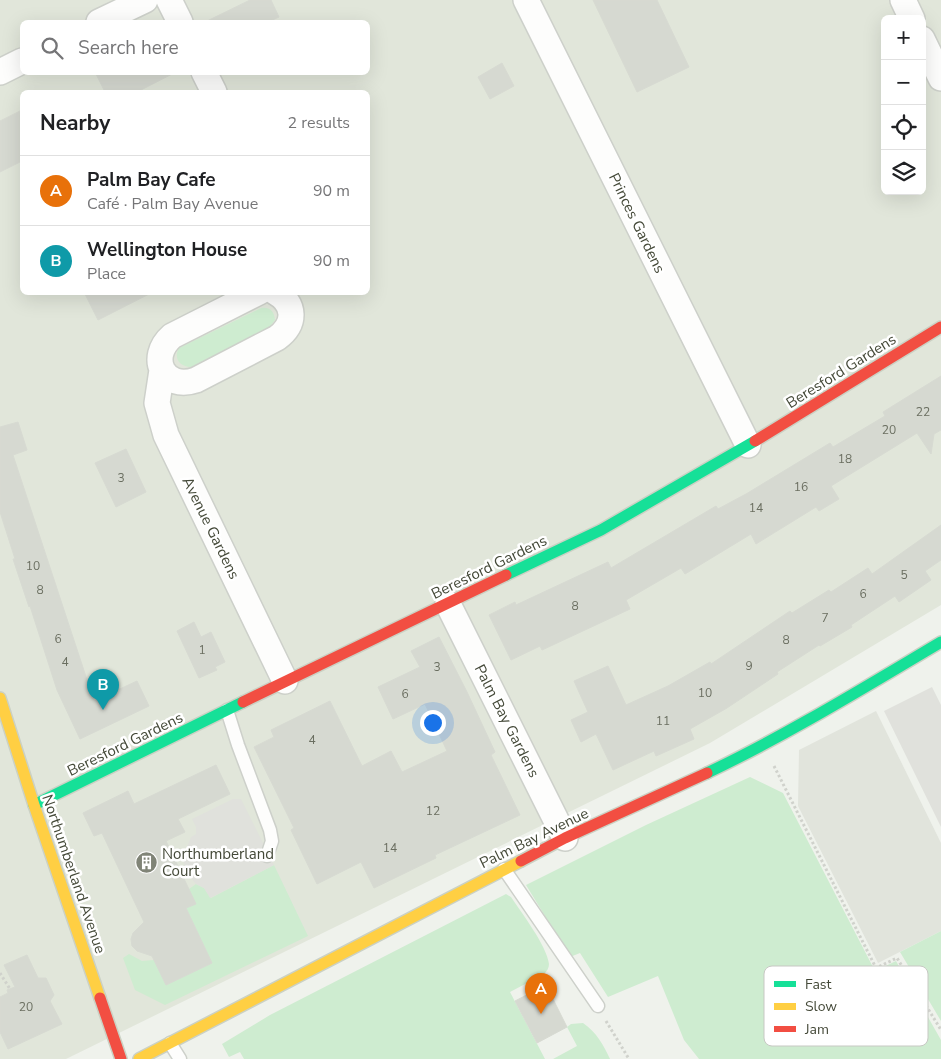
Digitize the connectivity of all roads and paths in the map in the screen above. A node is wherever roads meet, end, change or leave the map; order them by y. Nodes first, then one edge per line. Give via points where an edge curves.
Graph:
1 (145, 0) edge
2 (169, 0) edge
3 (526, 0) edge
4 (903, 0) edge
5 (910, 15) edge
6 (104, 20) edge
7 (179, 20) edge
8 (926, 47) edge
9 (20, 62) edge
10 (0, 72) edge
11 (206, 75) edge
12 (941, 78) edge
13 (213, 90) edge
14 (253, 295) edge
15 (284, 296) edge
16 (941, 327) edge
17 (162, 370) junction
18 (748, 445) junction
19 (448, 604) junction
20 (941, 642) edge
21 (285, 681) junction
22 (0, 698) edge
23 (227, 710) junction
24 (6, 739) edge
25 (763, 743) junction
26 (34, 806) junction
27 (566, 838) junction
28 (267, 856) dead end
29 (504, 869) junction
30 (875, 966) edge
31 (880, 966) edge
32 (902, 966) edge
33 (0, 974) edge
34 (10, 989) dead end
35 (598, 1006) joint
36 (928, 1009) edge
37 (941, 1030) edge
38 (170, 1043) junction
39 (121, 1059) edge
40 (139, 1059) edge
41 (180, 1059) edge
42 (629, 1059) edge

1 - 6 street
2 - 7 street
3 - 18 street, Princes Gardens
4 - 5 street
8 - 12 street
9 - 10 street
11 - 13 street
14 - 17 street, Avenue Gardens via 172,336 160,351
15 - 17 street via 291,314 285,332 187,383 169,378
16 - 18 street, Beresford Gardens
17 - 21 street, Avenue Gardens via 157,402 166,435
18 - 19 street, Beresford Gardens via 600,530
19 - 21 street, Beresford Gardens
19 - 27 street, Palm Bay Gardens
20 - 25 street, Palm Bay Avenue
21 - 23 street, Beresford Gardens
22 - 24 street, Northumberland Avenue
23 - 26 street, Beresford Gardens
23 - 28 lane via 270,830 272,841
24 - 26 street, Northumberland Avenue
25 - 27 street, Palm Bay Avenue via 732,762
25 - 30 path
26 - 39 street, Northumberland Avenue
27 - 29 street, Palm Bay Avenue
29 - 35 lane
29 - 38 street, Palm Bay Avenue
31 - 32 path via 897,958
33 - 34 path
35 - 42 path
36 - 37 path
38 - 40 street, Palm Bay Avenue
38 - 41 lane

